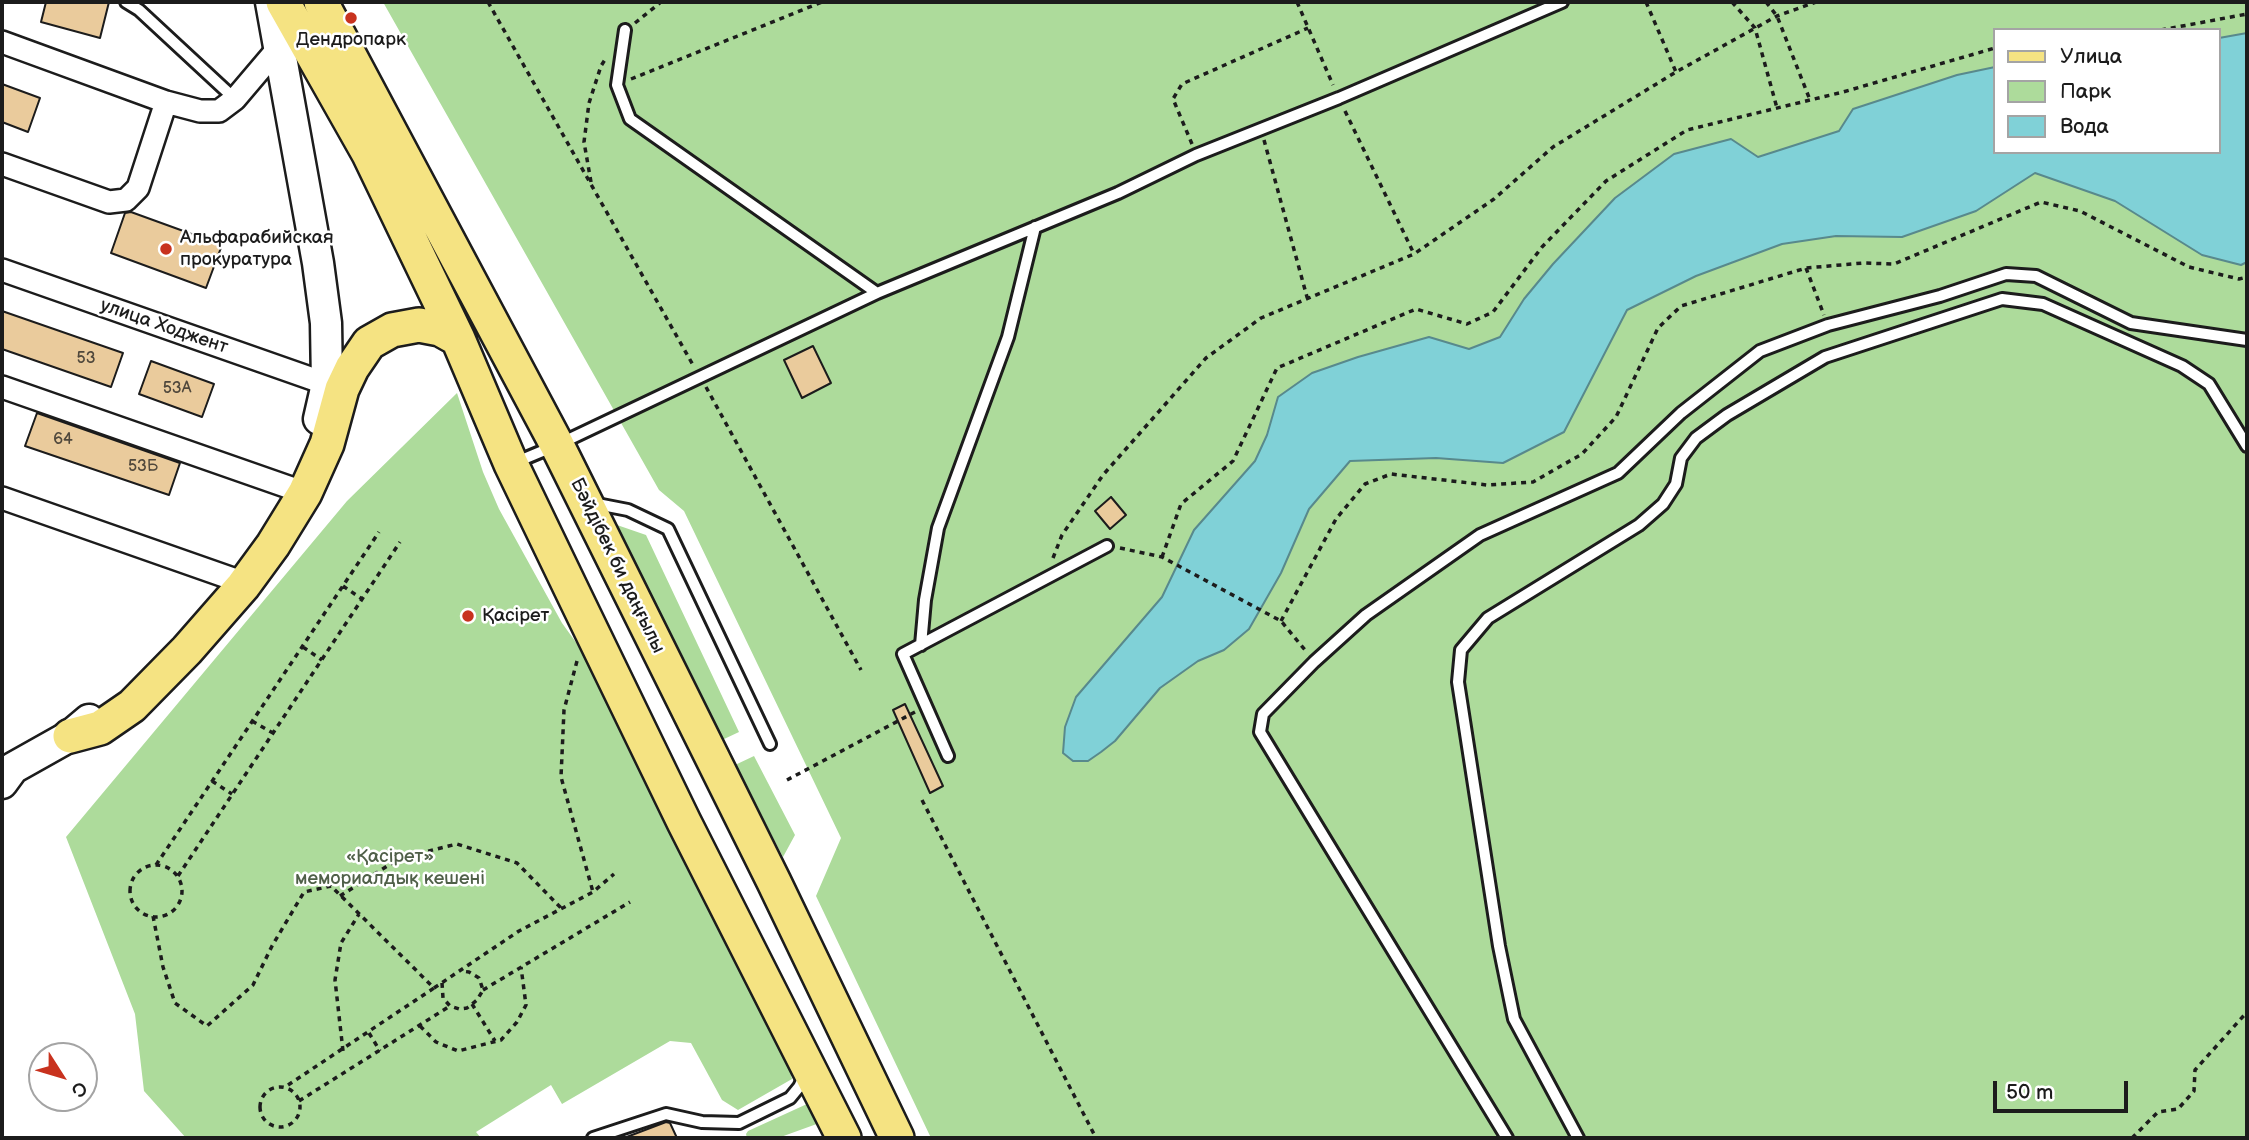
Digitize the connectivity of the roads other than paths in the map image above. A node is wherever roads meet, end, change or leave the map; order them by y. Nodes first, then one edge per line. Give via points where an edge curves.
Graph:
1 (126, 2) edge
2 (271, 2) edge
3 (283, 2) edge
4 (321, 2) edge
5 (1562, 2) edge
6 (625, 30) road end
7 (2, 41) edge
8 (280, 46) junction
9 (321, 71) junction
10 (235, 99) junction
11 (166, 102) junction
12 (2, 164) edge
13 (304, 183) junction
14 (1035, 228) junction
15 (2, 270) edge
16 (877, 293) junction
17 (458, 339) junction
18 (2247, 340) edge
19 (327, 384) junction
20 (2, 387) edge
21 (557, 445) junction
22 (2247, 446) edge
23 (511, 464) junction
24 (294, 489) junction
25 (2, 498) edge
26 (585, 502) junction
27 (1107, 546) road end
28 (233, 579) junction
29 (922, 645) junction
30 (70, 736) junction
31 (770, 744) dead end
32 (948, 756) dead end
33 (6, 770) edge
34 (809, 1066) junction
35 (593, 1138) edge
36 (844, 1138) edge
37 (897, 1138) edge
38 (1507, 1138) edge
39 (1578, 1138) edge

1 - 10 lane
2 - 8 main road
3 - 9 main road
4 - 21 main road, Бәйдібек би даңғылы
5 - 14 lane via 1196,155
6 - 16 lane via 617,85 630,119
7 - 11 street
8 - 10 street
8 - 13 main road
9 - 13 main road via 303,73 295,89
9 - 17 main road via 369,154
10 - 11 street via 219,111
11 - 12 street via 138,188 126,200 109,202
13 - 19 main road via 326,323
14 - 16 lane
14 - 29 lane via 1008,337 938,528
15 - 19 street, улица Ходжент
16 - 21 lane
17 - 23 main road
17 - 30 main road via 419,325 392,330 369,343 342,389 327,444 304,493 243,586 132,706 100,728
18 - 38 lane via 2131,323 2036,276 2006,274 1828,325 1760,351 1681,413 1618,472 1480,535 1366,615 1263,714 1260,732
19 - 24 main road via 315,439
20 - 24 street
21 - 23 lane
21 - 26 main road, Бәйдібек би даңғылы
22 - 39 lane via 2209,384 2182,366 2043,304 2002,299 1825,357 1727,415 1696,438 1681,458 1676,484 1647,518 1488,618 1461,650 1458,682 1499,946 1514,1019
23 - 34 main road via 684,822
24 - 28 main road
25 - 28 street
26 - 31 lane via 628,510 668,529
26 - 37 main road, Бәйдібек би даңғылы
27 - 29 lane
28 - 30 main road via 179,641
29 - 32 lane via 903,654
30 - 33 main road
34 - 35 lane via 790,1098 739,1123 702,1122 666,1114
34 - 36 main road

